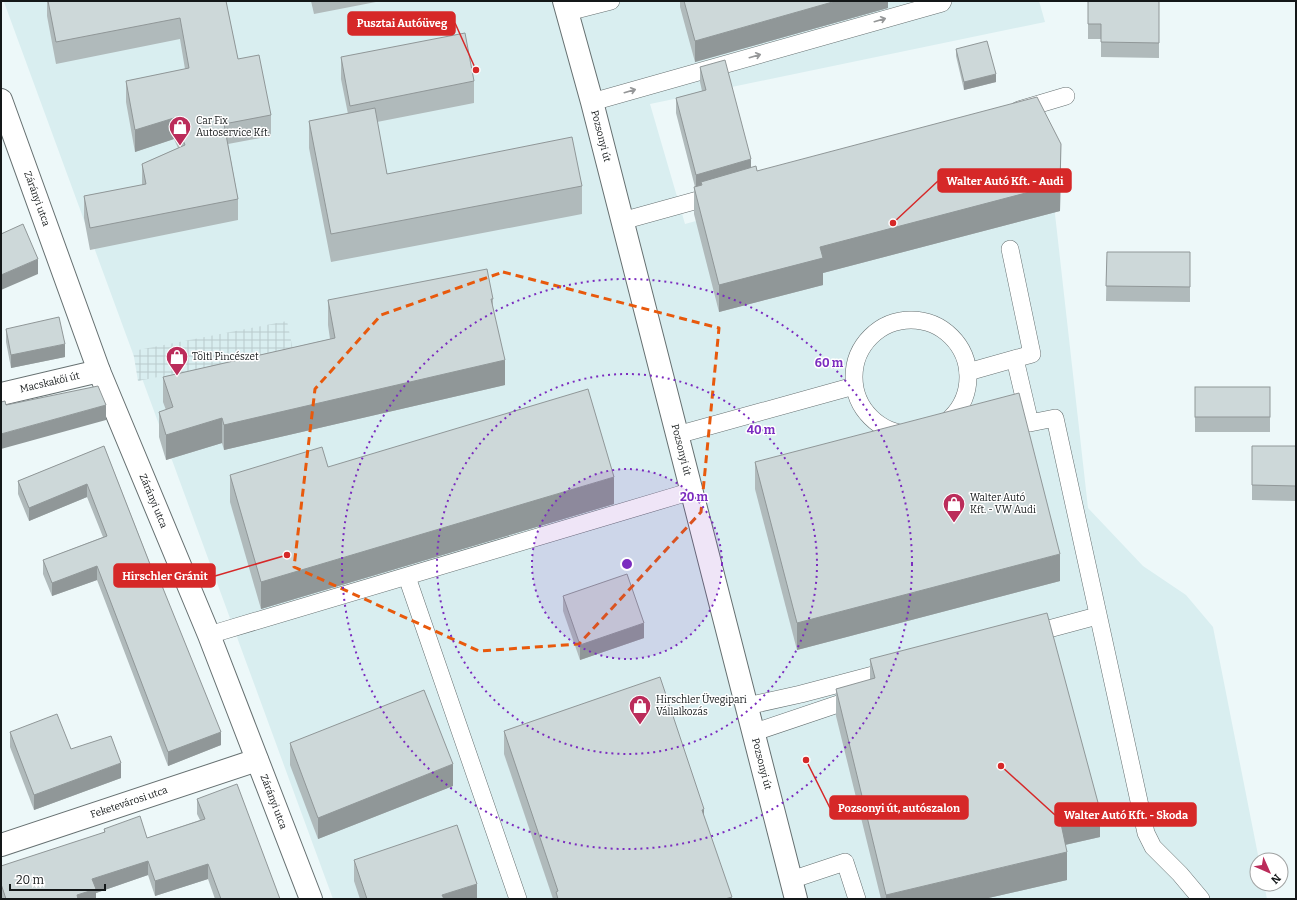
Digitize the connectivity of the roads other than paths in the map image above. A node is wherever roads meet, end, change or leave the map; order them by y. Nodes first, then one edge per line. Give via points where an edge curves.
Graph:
1 (611, 1) edge
2 (943, 1) edge
3 (566, 6) edge
4 (1066, 96) dead end
5 (1, 100) edge
6 (592, 102) junction
7 (1004, 114) edge
8 (729, 191) edge
9 (622, 221) junction
10 (1010, 249) dead end
11 (1015, 359) junction
12 (99, 372) junction
13 (968, 372) junction
14 (854, 386) junction
15 (1, 394) edge
16 (677, 435) junction
17 (692, 491) junction
18 (407, 577) junction
19 (1097, 616) junction
20 (209, 635) junction
21 (1014, 638) edge
22 (907, 666) edge
23 (850, 700) edge
24 (747, 706) junction
25 (752, 733) junction
26 (257, 760) junction
27 (1, 845) edge
28 (793, 889) edge
29 (311, 899) edge
30 (518, 899) edge
31 (857, 899) edge
32 (1201, 899) edge

1 - 3 lane
6 -> 2 lane
3 - 6 street, Pozsonyi út
4 - 7 lane
5 - 12 street, Zárányi utca
6 - 9 street, Pozsonyi út
8 - 9 lane
9 - 16 street, Pozsonyi út
10 - 11 lane via 1032,354
11 - 13 lane
11 - 19 lane via 1030,423 1054,418
12 - 15 street, Macskakői út
12 - 20 street, Zárányi utca
13 - 14 lane via 966,390 959,408 946,422 928,431 909,434 890,430 873,420 861,405
13 - 14 lane via 964,354 954,338 939,327 922,320 903,320 886,325 871,336 860,351 854,368
14 - 16 lane
16 - 17 street, Pozsonyi út
17 - 18 lane
17 - 24 street, Pozsonyi út
18 - 20 lane
18 - 30 lane
19 - 21 lane
19 - 32 lane via 1146,833 1153,847
20 - 26 street, Zárányi utca
22 - 24 lane
23 - 25 lane
24 - 25 street, Pozsonyi út
25 - 28 street, Pozsonyi út
26 - 27 street, Feketevárosi utca
26 - 29 street, Zárányi utca
28 - 31 lane via 845,862

